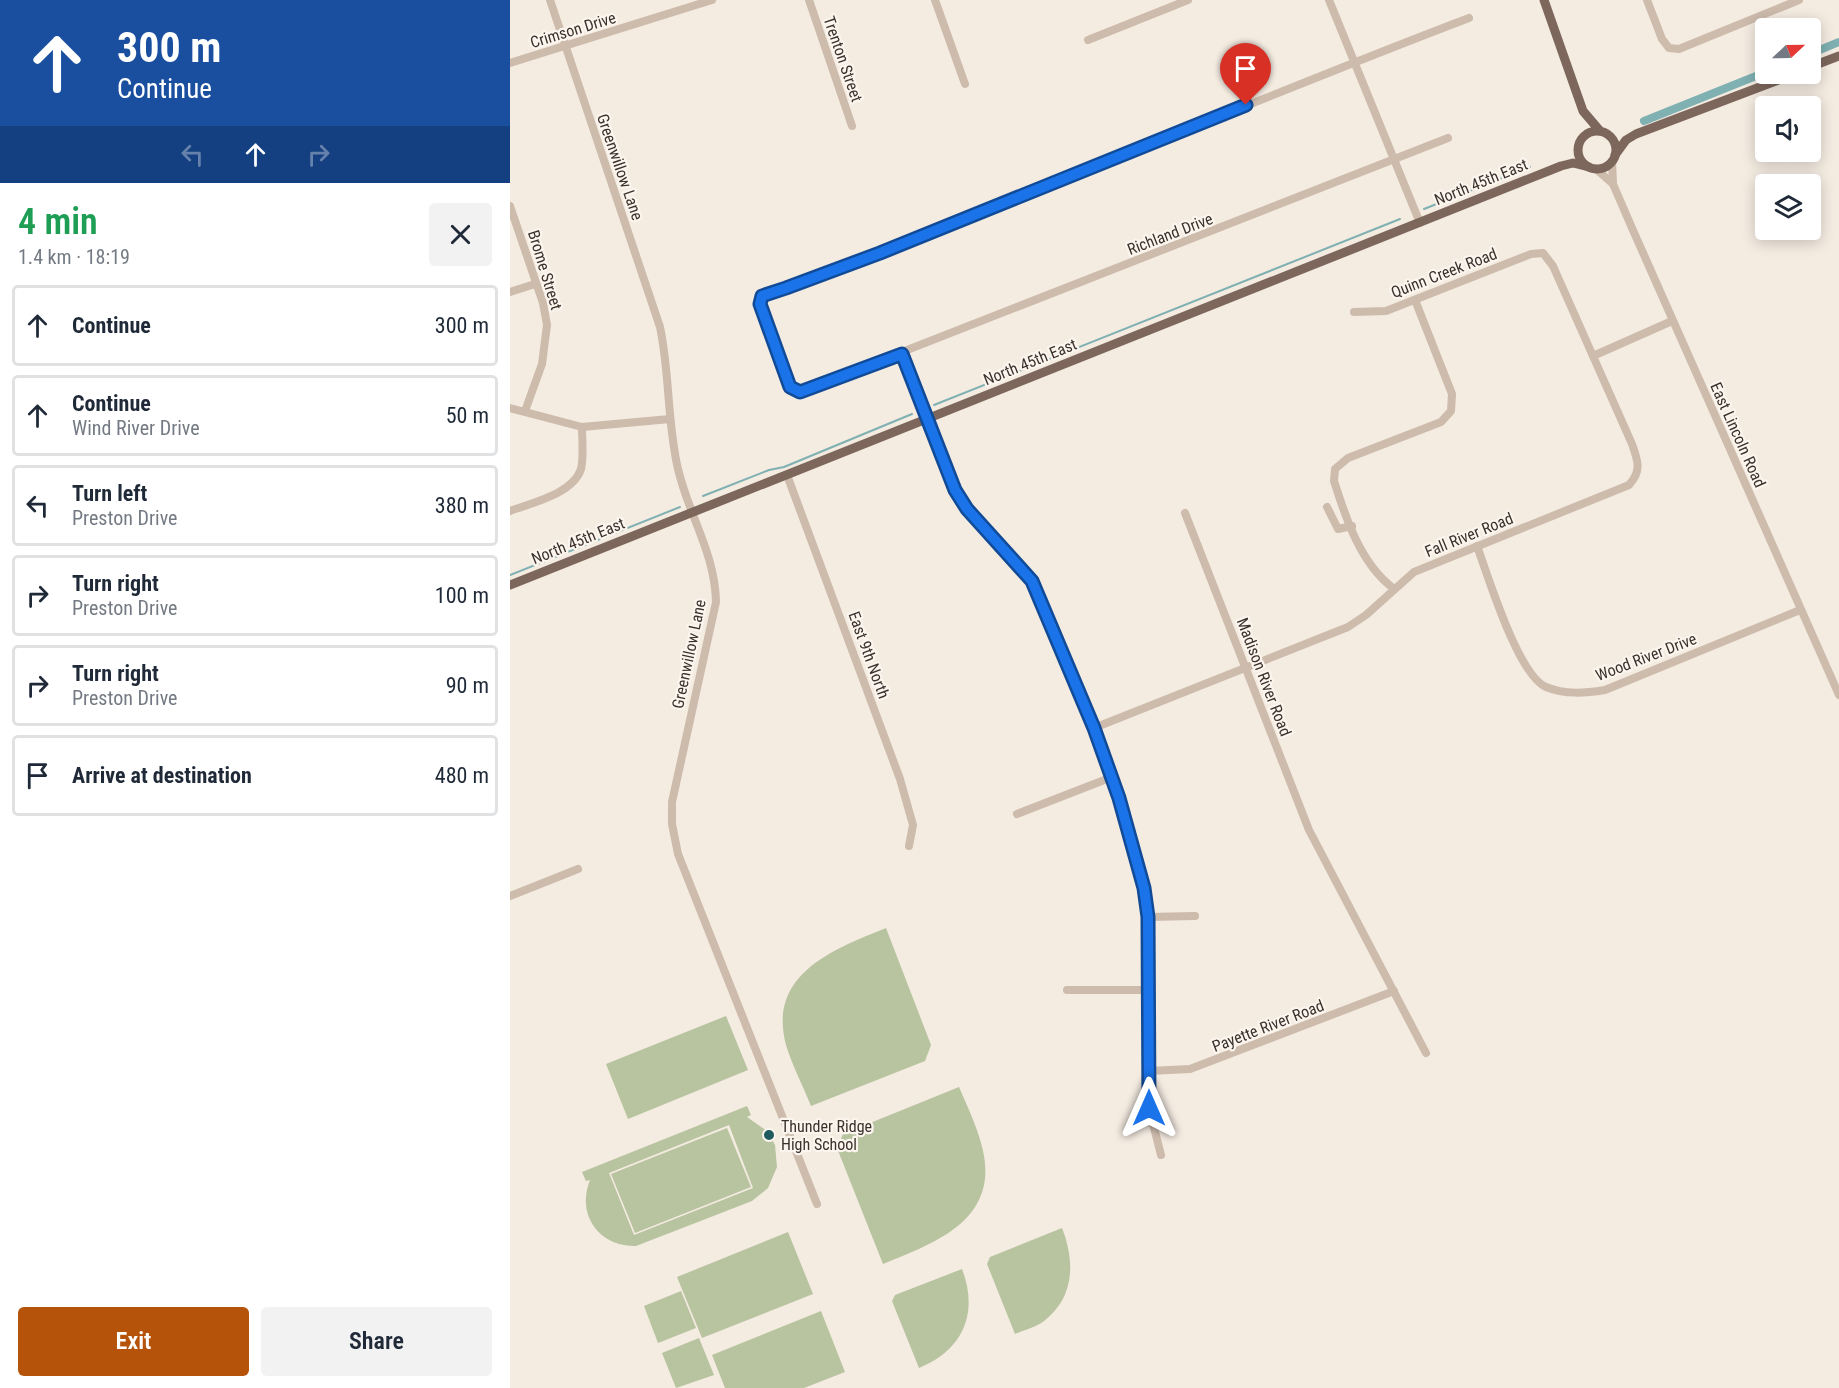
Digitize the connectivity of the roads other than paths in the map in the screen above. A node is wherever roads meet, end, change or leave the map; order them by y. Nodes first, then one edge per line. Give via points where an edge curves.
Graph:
1 (550, 0) edge
2 (712, 0) edge
3 (809, 0) edge
4 (935, 0) edge
5 (1188, 0) edge
6 (1329, 0) edge
7 (1544, 0) edge
8 (1647, 0) edge
9 (1799, 0) edge
10 (1469, 18) dead end
11 (1088, 40) dead end
12 (565, 46) junction
13 (1839, 56) edge
14 (1354, 62) junction
15 (510, 63) edge
16 (1821, 63) edge
17 (965, 84) dead end
18 (1768, 84) edge
19 (1583, 111) junction
20 (852, 126) dead end
21 (1603, 132) junction
22 (1636, 134) junction
23 (1582, 137) junction
24 (1448, 138) dead end
25 (1578, 147) junction
26 (1614, 158) junction
27 (1393, 160) junction
28 (1561, 166) junction
29 (1593, 168) junction
30 (1613, 184) junction
31 (510, 206) edge
32 (1419, 223) junction
33 (1543, 253) joint
34 (535, 284) junction
35 (510, 292) edge
36 (1415, 300) junction
37 (1354, 312) dead end
38 (1672, 321) junction
39 (902, 354) junction
40 (1593, 356) junction
41 (510, 408) edge
42 (525, 411) junction
43 (670, 419) junction
44 (928, 419) junction
45 (582, 427) junction
46 (786, 475) junction
47 (1327, 507) dead end
48 (510, 512) edge
49 (693, 512) junction
50 (1185, 513) dead end
51 (1352, 526) junction
52 (1477, 546) junction
53 (510, 585) edge
54 (1393, 588) junction
55 (1800, 610) junction
56 (1246, 668) junction
57 (1839, 696) edge
58 (1094, 728) junction
59 (1112, 777) junction
60 (1017, 814) dead end
61 (909, 846) dead end
62 (578, 869) dead end
63 (510, 896) edge
64 (1195, 916) dead end
65 (1148, 917) junction
66 (1067, 990) dead end
67 (1148, 990) junction
68 (1394, 991) junction
69 (1426, 1053) dead end
70 (1149, 1071) junction
71 (1161, 1155) dead end
72 (817, 1204) dead end

1 - 12 street, Greenwillow Lane
2 - 12 street, Crimson Drive
3 - 20 street, Trenton Street
4 - 17 street
5 - 11 street
6 - 14 street
7 - 19 main road
8 - 9 street via 1662,39 1669,48 1679,49
10 - 14 street
12 - 15 street, Crimson Drive
12 - 43 street, Greenwillow Lane via 660,327
13 - 16 main road
14 - 27 street
14 - 39 street, Richland Drive via 880,253 762,296 762,312 790,387 800,392
18 - 22 main road
19 - 21 main road
19 - 23 main road
21 - 22 main road
21 - 23 main road via 1590,132
21 - 26 main road via 1615,142
22 - 26 main road via 1626,140
23 - 25 main road
24 - 27 street, Richland Drive
25 - 28 main road, North 45th East
25 - 29 main road via 1580,159
26 - 29 main road
26 - 30 street, East Lincoln Road
27 - 32 street
27 - 39 street, Richland Drive
28 - 29 main road, North 45th East via 1573,163
28 - 32 main road, North 45th East
29 - 30 street, East Lincoln Road
30 - 38 street, East Lincoln Road
31 - 34 street, Brome Street
32 - 44 main road, North 45th East
33 - 36 street, Quinn Creek Road via 1531,254
33 - 40 street, Fall River Road via 1553,266
34 - 35 street
34 - 42 street, Brome Street via 543,303 547,338
36 - 37 street, Quinn Creek Road via 1386,311
36 - 51 street via 1452,394 1451,411 1441,422 1348,458 1335,469 1334,481
38 - 40 street
38 - 55 street, East Lincoln Road
39 - 44 street
40 - 52 street, Fall River Road via 1639,461 1638,475 1629,485
41 - 42 street
42 - 45 street
43 - 45 street
43 - 49 street, Greenwillow Lane via 678,473
44 - 46 main road, North 45th East
44 - 58 street via 955,490 967,509 1032,581
45 - 48 street via 581,468 577,476 551,495
46 - 49 main road, North 45th East
46 - 61 street, East 9th North via 900,779 913,825
47 - 51 street via 1338,529
49 - 53 main road, North 45th East
49 - 72 street, Greenwillow Lane via 715,578 716,602 675,783 672,825 686,877
50 - 56 street, Madison River Road
51 - 54 street via 1370,566
52 - 54 street, Fall River Road via 1414,572
52 - 55 street, Wood River Drive via 1521,659 1544,687 1564,692 1605,690
54 - 56 street, Fall River Road via 1348,627
55 - 57 street, East Lincoln Road
56 - 58 street, Fall River Road
56 - 68 street, Madison River Road via 1319,851
58 - 59 street
59 - 60 street
59 - 65 street
62 - 63 street
64 - 65 street
65 - 67 street
66 - 67 street
67 - 70 street
68 - 69 street, Madison River Road
68 - 70 street, Payette River Road via 1190,1069
70 - 71 street via 1150,1122

